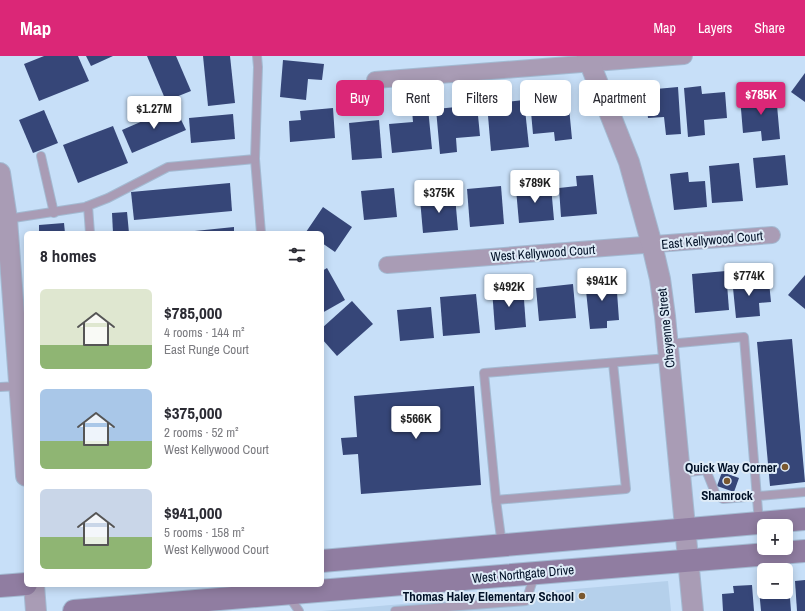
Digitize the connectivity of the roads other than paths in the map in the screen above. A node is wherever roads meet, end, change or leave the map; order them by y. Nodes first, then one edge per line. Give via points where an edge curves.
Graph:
1 (257, 56) edge
2 (684, 56) edge
3 (588, 60) edge
4 (375, 80) dead end
5 (41, 156) dead end
6 (255, 159) junction
7 (0, 174) edge
8 (88, 206) junction
9 (54, 212) junction
10 (7, 219) junction
11 (90, 231) edge
12 (261, 231) edge
13 (772, 235) dead end
14 (652, 244) junction
15 (387, 265) dead end
16 (668, 351) junction
17 (613, 362) junction
18 (10, 386) edge
19 (24, 465) edge
20 (680, 473) junction
21 (805, 492) edge
22 (757, 496) junction
23 (496, 500) junction
24 (759, 519) edge
25 (805, 519) edge
26 (793, 520) edge
27 (757, 523) edge
28 (686, 530) junction
29 (502, 546) junction
30 (805, 551) edge
31 (689, 560) junction
32 (324, 561) edge
33 (536, 573) junction
34 (24, 584) edge
35 (0, 586) edge
36 (34, 587) edge
37 (291, 597) edge
38 (202, 606) edge
39 (36, 611) edge
40 (74, 611) edge
41 (395, 611) edge
42 (693, 611) edge

1 - 6 lane
2 - 3 street
3 - 4 street
3 - 14 street, Cheyenne Street via 628,162
5 - 9 lane
6 - 8 lane via 168,167
6 - 12 lane
7 - 10 street
8 - 9 lane
8 - 11 lane
9 - 10 lane
10 - 18 street
13 - 14 street, East Kellywood Court
14 - 15 street, West Kellywood Court
14 - 16 street, Cheyenne Street via 660,279
16 - 17 lane
16 - 20 street, Cheyenne Street
16 - 22 lane via 744,337
17 - 23 lane via 484,373
17 - 23 lane via 626,489
18 - 19 street
20 - 22 lane via 706,470 716,495 723,499
20 - 28 street, Cheyenne Street
21 - 22 lane
22 - 24 lane
23 - 29 lane
25 - 26 main road
27 - 28 main road
28 - 29 main road
28 - 31 street, Cheyenne Street
29 - 32 main road
30 - 31 main road, West Northgate Drive
31 - 33 main road, West Northgate Drive
31 - 42 street, Cheyenne Street
33 - 37 main road, West Northgate Drive
33 - 41 lane via 526,601
34 - 35 main road
36 - 39 street
37 - 38 main road, West Northgate Drive
38 - 40 main road, West Northgate Drive

